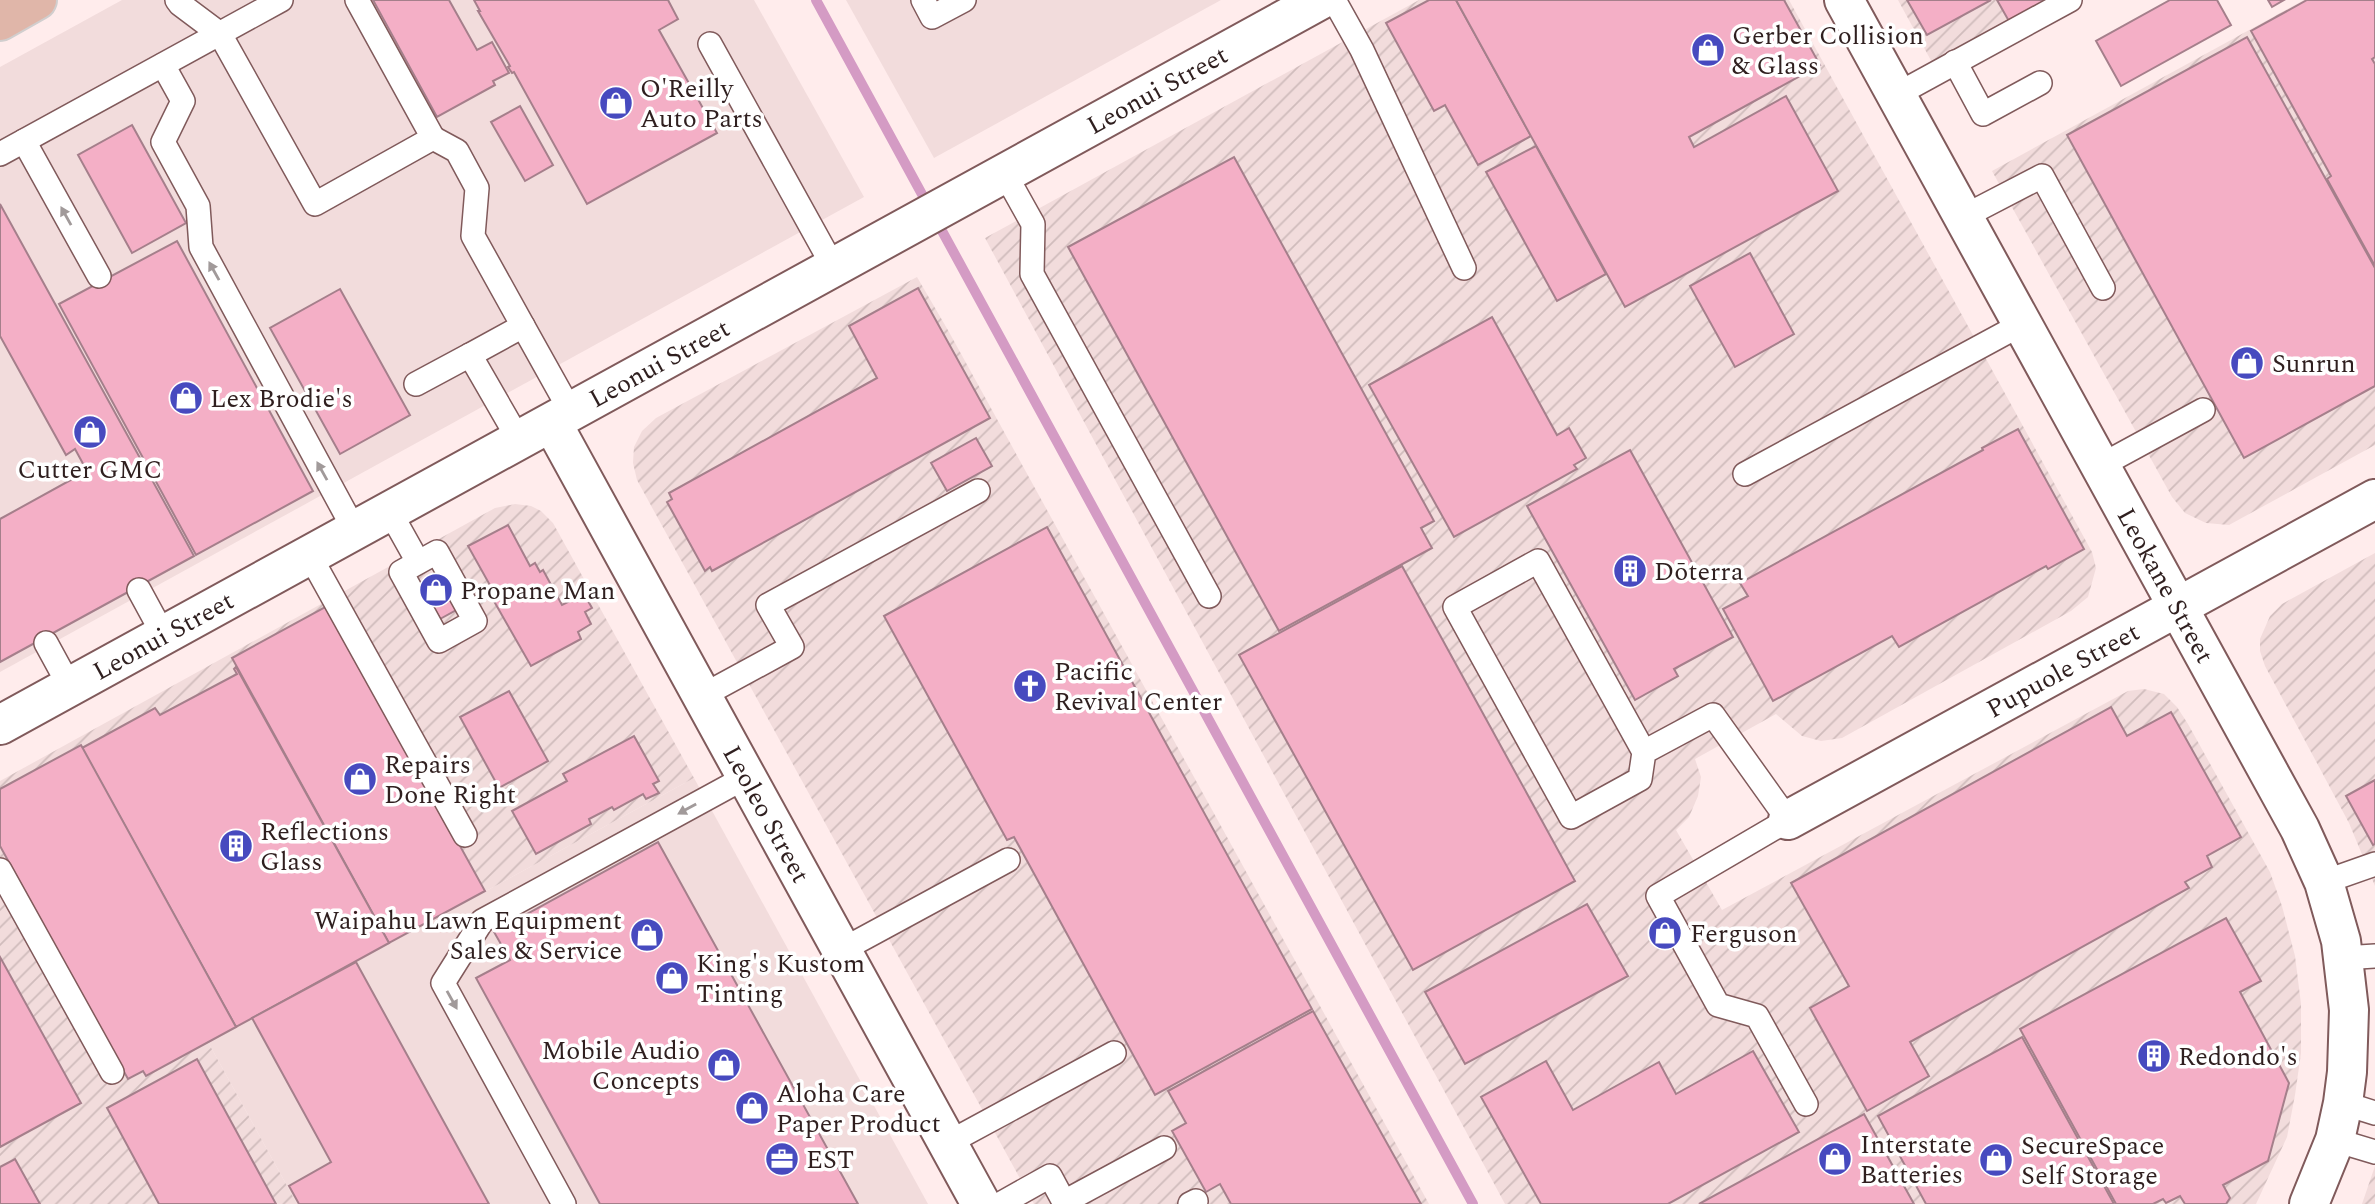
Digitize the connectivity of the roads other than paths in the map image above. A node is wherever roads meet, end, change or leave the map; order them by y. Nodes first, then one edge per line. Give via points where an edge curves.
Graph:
1 (37, 0) edge
2 (177, 0) edge
3 (281, 0) edge
4 (357, 0) edge
5 (923, 0) edge
6 (964, 0) edge
7 (1320, 0) edge
8 (1334, 0) edge
9 (1844, 0) edge
10 (2070, 0) edge
11 (0, 21) edge
12 (220, 34) junction
13 (710, 44) dead end
14 (1955, 62) junction
15 (163, 65) junction
16 (2040, 83) dead end
17 (1896, 95) junction
18 (433, 138) junction
19 (24, 141) junction
20 (0, 154) edge
21 (1005, 174) junction
22 (1963, 217) junction
23 (834, 268) junction
24 (1464, 268) dead end
25 (99, 275) dead end
26 (2103, 288) dead end
27 (2022, 324) junction
28 (523, 326) junction
29 (470, 355) junction
30 (416, 384) dead end
31 (2203, 410) dead end
32 (561, 418) junction
33 (519, 440) junction
34 (2100, 466) junction
35 (1745, 474) dead end
36 (978, 491) dead end
37 (2375, 499) edge
38 (390, 512) junction
39 (355, 531) junction
40 (310, 556) junction
41 (418, 562) dead end
42 (139, 590) dead end
43 (1209, 596) dead end
44 (2177, 607) junction
45 (164, 636) junction
46 (46, 643) dead end
47 (70, 687) junction
48 (702, 696) junction
49 (0, 725) edge
50 (1644, 752) junction
51 (747, 777) junction
52 (1788, 820) junction
53 (465, 835) dead end
54 (1008, 860) dead end
55 (2375, 864) edge
56 (0, 870) edge
57 (2324, 882) junction
58 (842, 950) junction
59 (2359, 957) edge
60 (1114, 1053) dead end
61 (112, 1072) dead end
62 (1806, 1104) dead end
63 (2359, 1108) edge
64 (2335, 1140) junction
65 (948, 1143) junction
66 (1164, 1148) dead end
67 (2375, 1152) edge
68 (564, 1204) edge
69 (981, 1204) edge
70 (1000, 1204) edge
71 (2309, 1204) edge

1 - 11 main road
2 - 12 lane
3 - 12 lane
4 - 18 lane
5 - 6 lane via 932,17
7 - 21 street, Leonui Street
8 - 24 lane
9 - 17 street, Leokane Street
10 - 14 lane
12 - 15 lane
12 - 18 lane via 314,204
13 - 23 lane
14 - 16 lane via 1983,114
14 - 17 lane
15 - 19 lane
39 -> 15 lane via 201,247 198,206 163,142 183,101
17 - 22 street, Leokane Street
18 - 28 lane via 457,151 477,188 473,236
19 - 20 lane
25 -> 19 lane
21 - 23 street, Leonui Street
21 - 43 lane via 1033,224 1032,274
22 - 26 lane via 2042,176
22 - 27 street, Leokane Street
23 - 32 street, Leonui Street
27 - 34 street, Leokane Street
27 - 35 lane
28 - 29 lane
28 - 32 lane
29 - 30 lane
29 - 33 lane
31 - 34 lane
32 - 33 street, Leonui Street
32 - 48 street, Leoleo Street
33 - 38 street, Leonui Street
34 - 44 street, Leokane Street
36 - 48 lane via 768,605 792,647
37 - 44 street, Pupuole Street
38 - 39 street, Leonui Street
38 - 41 lane
39 - 40 street, Leonui Street
40 - 45 street, Leonui Street
40 - 53 lane
42 - 45 lane
44 - 52 street, Pupuole Street
44 - 57 street, Leokane Street via 2300,829
45 - 47 street, Leonui Street
46 - 47 lane
47 - 49 street, Leonui Street
48 - 51 street, Leoleo Street
50 - 50 lane via 1538,561 1455,607 1571,817 1640,779
50 - 52 lane via 1713,715
51 - 58 street, Leoleo Street
51 -> 68 lane via 482,921 443,983
52 - 62 lane via 1658,895 1718,1005 1757,1016
54 - 58 lane
55 - 57 lane
56 - 61 lane
57 - 59 street, Leokane Street via 2341,941
58 - 65 street, Leoleo Street
59 - 63 street, Leokane Street via 2349,1010 2347,1072
60 - 65 lane
63 - 64 street, Leokane Street
64 - 67 lane
64 - 71 street, Leokane Street
65 - 69 street, Leoleo Street
66 - 70 lane via 1064,1202 1050,1177

